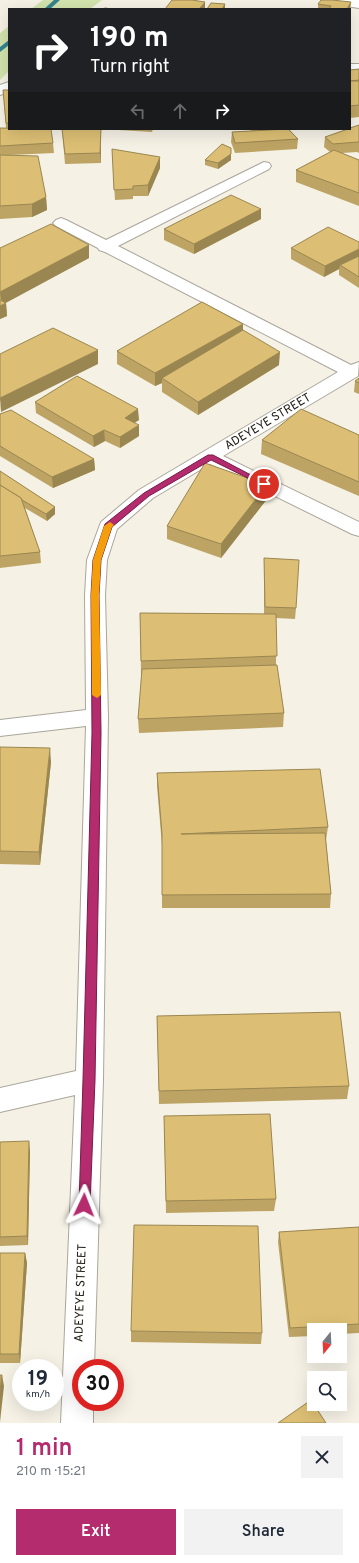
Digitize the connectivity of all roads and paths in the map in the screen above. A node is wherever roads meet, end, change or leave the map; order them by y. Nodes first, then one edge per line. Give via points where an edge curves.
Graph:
1 (331, 0) edge
2 (359, 4) edge
3 (264, 166) dead end
4 (61, 223) dead end
5 (105, 247) junction
6 (356, 370) edge
7 (210, 457) junction
8 (359, 530) edge
9 (97, 717) junction
10 (0, 728) edge
11 (89, 1080) junction
12 (0, 1100) edge
13 (76, 1423) edge

1 - 2 street
3 - 5 street
4 - 5 street
5 - 6 street
6 - 7 street, ADEYEYE STREET
7 - 8 street
7 - 9 street, ADEYEYE STREET via 146,494 108,526 97,560 95,588
9 - 10 street
9 - 11 street, ADEYEYE STREET
11 - 12 street
11 - 13 street, ADEYEYE STREET

